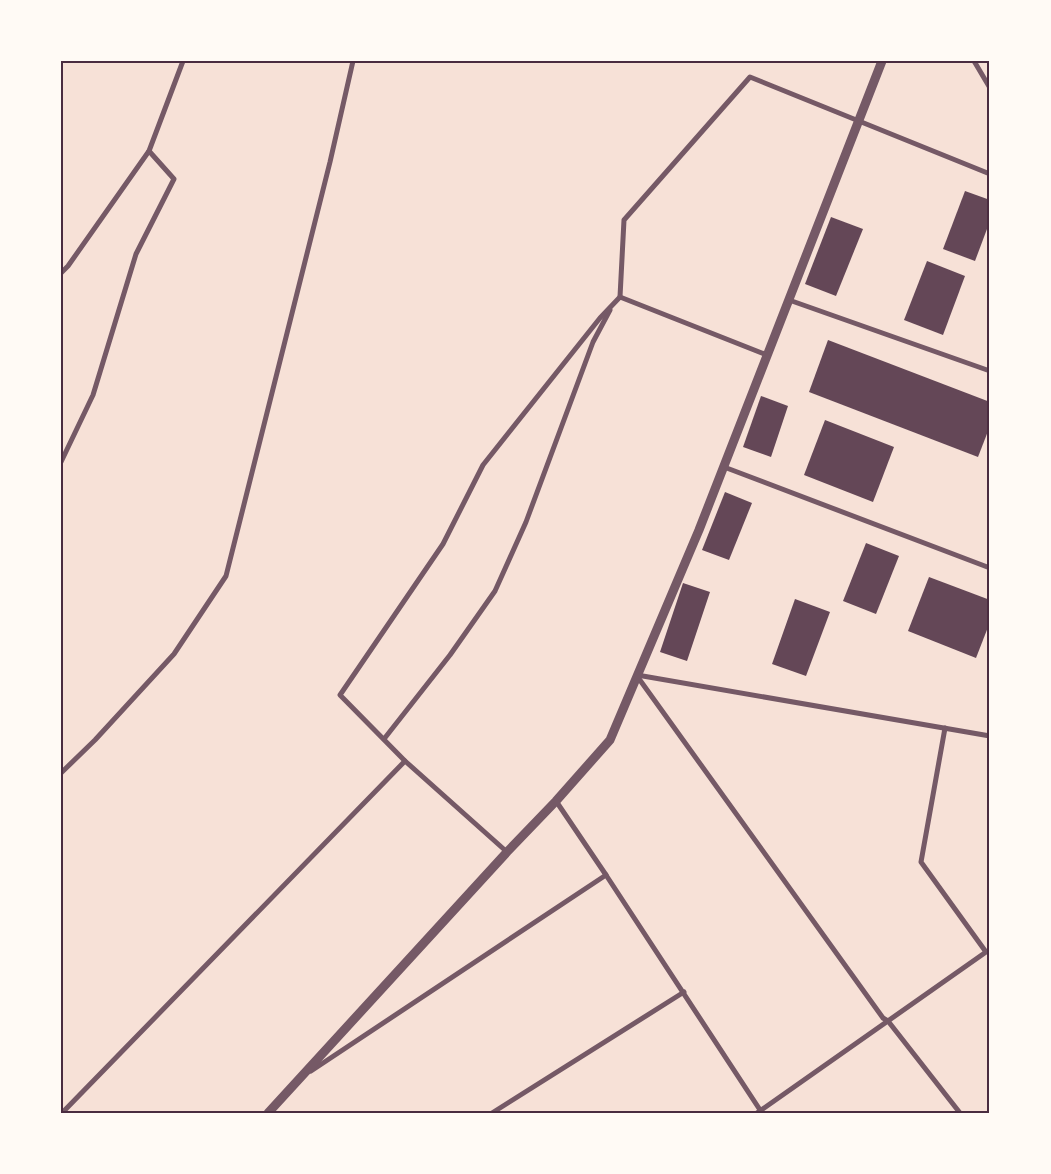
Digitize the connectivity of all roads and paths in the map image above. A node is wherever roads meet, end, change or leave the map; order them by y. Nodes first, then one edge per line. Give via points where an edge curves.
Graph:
1 (183, 61) edge
2 (354, 61) edge
3 (882, 61) edge
4 (974, 61) edge
5 (990, 88) edge
6 (859, 120) junction
7 (149, 151) junction
8 (990, 174) edge
9 (61, 273) edge
10 (620, 297) junction
11 (789, 300) junction
12 (613, 304) junction
13 (767, 356) junction
14 (990, 371) edge
15 (61, 462) edge
16 (724, 467) junction
17 (990, 568) edge
18 (637, 675) junction
19 (945, 728) junction
20 (990, 736) edge
21 (384, 740) junction
22 (405, 761) junction
23 (61, 773) edge
24 (556, 801) junction
25 (507, 852) junction
26 (606, 875) junction
27 (988, 951) edge
28 (684, 992) junction
29 (888, 1021) junction
30 (300, 1078) junction
31 (760, 1112) edge
32 (62, 1113) edge
33 (268, 1113) edge
34 (492, 1113) edge
35 (960, 1113) edge

1 - 7 street
2 - 23 street via 226,576 174,654
3 - 6 street
4 - 5 street
6 - 8 street
6 - 10 street via 750,77 624,220
6 - 11 street
7 - 9 street
7 - 15 street via 174,179 136,254 93,395
10 - 12 street
10 - 13 street
11 - 13 street
11 - 14 street
12 - 21 street via 593,342 526,522 495,591
12 - 21 street via 483,465 443,544 340,695
13 - 16 street
16 - 17 street
16 - 18 street
18 - 19 street
18 - 24 street via 610,740
18 - 29 street
19 - 20 street
19 - 27 street via 921,862
21 - 22 street
22 - 25 street
22 - 32 street
24 - 25 street
24 - 26 street
25 - 30 street
26 - 28 street
26 - 30 street
27 - 29 street
28 - 31 street
28 - 34 street
29 - 31 street
29 - 35 street
30 - 33 street

